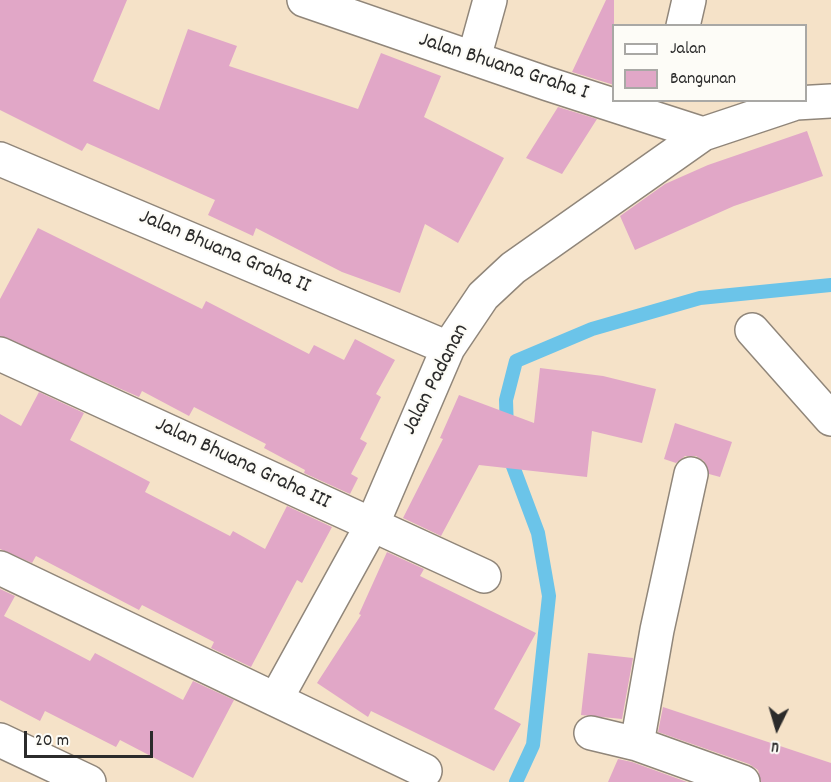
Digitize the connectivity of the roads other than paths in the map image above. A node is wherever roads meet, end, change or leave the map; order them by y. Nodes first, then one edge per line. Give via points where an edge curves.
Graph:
1 (304, 0) edge
2 (490, 0) edge
3 (689, 0) edge
4 (683, 24) edge
5 (474, 58) junction
6 (612, 96) edge
7 (831, 100) edge
8 (635, 102) edge
9 (661, 109) edge
10 (704, 134) junction
11 (0, 159) edge
12 (752, 330) dead end
13 (448, 348) junction
14 (0, 354) edge
15 (831, 419) edge
16 (691, 474) dead end
17 (372, 525) junction
18 (0, 568) edge
19 (484, 576) dead end
20 (276, 699) junction
21 (591, 733) dead end
22 (0, 740) edge
23 (637, 744) junction
24 (425, 771) dead end
25 (88, 782) edge
26 (743, 782) edge

1 - 5 street, Jalan Bhuana Graha I
2 - 5 street
3 - 4 street
5 - 6 street, Jalan Bhuana Graha I
7 - 10 street, Jalan Padanan via 796,103
8 - 9 street, Jalan Bhuana Graha I
9 - 10 street, Jalan Bhuana Graha I
10 - 13 street, Jalan Padanan via 513,268 483,296
11 - 13 street, Jalan Bhuana Graha II
12 - 15 street
13 - 17 street, Jalan Padanan
14 - 17 street, Jalan Bhuana Graha III
16 - 23 street
17 - 19 street, Jalan Bhuana Graha III
17 - 20 street, Jalan Padanan
18 - 20 street
20 - 24 street
21 - 23 street
22 - 25 street
23 - 26 street

